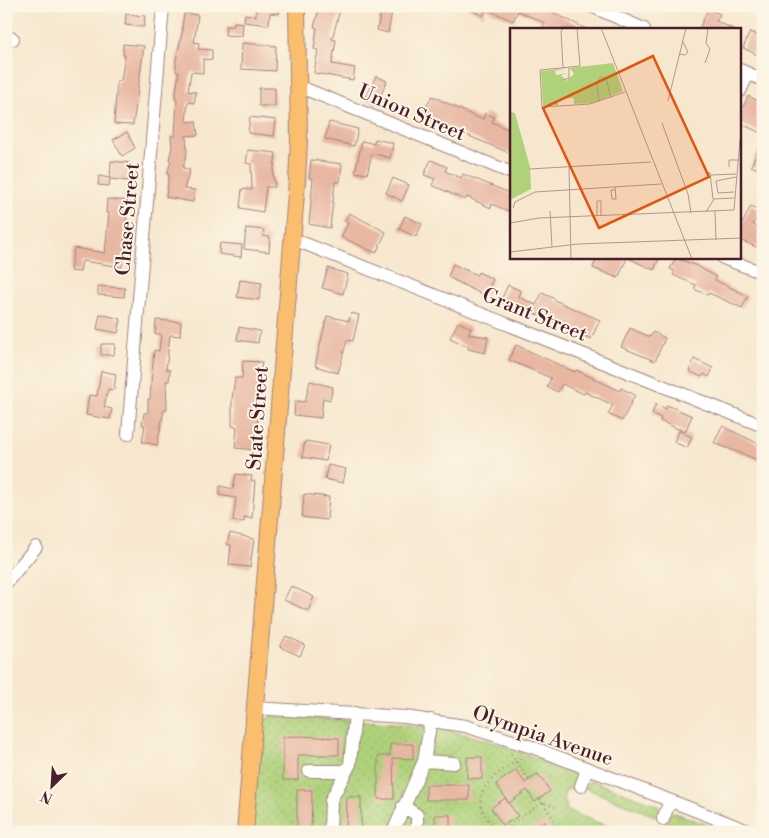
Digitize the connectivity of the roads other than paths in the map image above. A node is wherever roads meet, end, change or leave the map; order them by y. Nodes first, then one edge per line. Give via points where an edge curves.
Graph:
1 (163, 6) edge
2 (297, 6) edge
3 (591, 6) edge
4 (642, 28) edge
5 (744, 72) edge
6 (763, 80) edge
7 (298, 86) junction
8 (510, 172) edge
9 (293, 239) junction
10 (726, 259) edge
11 (763, 273) edge
12 (763, 426) edge
13 (128, 434) dead end
14 (36, 547) dead end
15 (6, 583) edge
16 (254, 708) junction
17 (355, 713) junction
18 (431, 720) junction
19 (424, 761) junction
20 (454, 763) dead end
21 (587, 769) junction
22 (309, 771) dead end
23 (346, 771) junction
24 (580, 786) dead end
25 (670, 801) junction
26 (403, 806) junction
27 (663, 819) dead end
28 (245, 832) edge
29 (330, 832) edge
30 (393, 832) edge
31 (417, 832) edge
32 (751, 832) edge

1 - 13 street, Chase Street
2 - 7 main road, State Street
3 - 4 street
5 - 6 street
7 - 8 street, Union Street
7 - 9 main road, State Street via 299,140
9 - 12 street, Grant Street
9 - 16 main road, State Street
10 - 11 street
14 - 15 street
16 - 17 street, Olympia Avenue
16 - 28 main road, State Street
17 - 18 street, Olympia Avenue
17 - 23 street via 352,754
18 - 19 street
18 - 21 street, Olympia Avenue via 490,732
19 - 20 street
19 - 26 street
21 - 24 street
21 - 25 street, Olympia Avenue
22 - 23 street
23 - 29 street via 331,800
25 - 27 street
25 - 32 street, Olympia Avenue
26 - 30 street
26 - 31 street via 417,815

